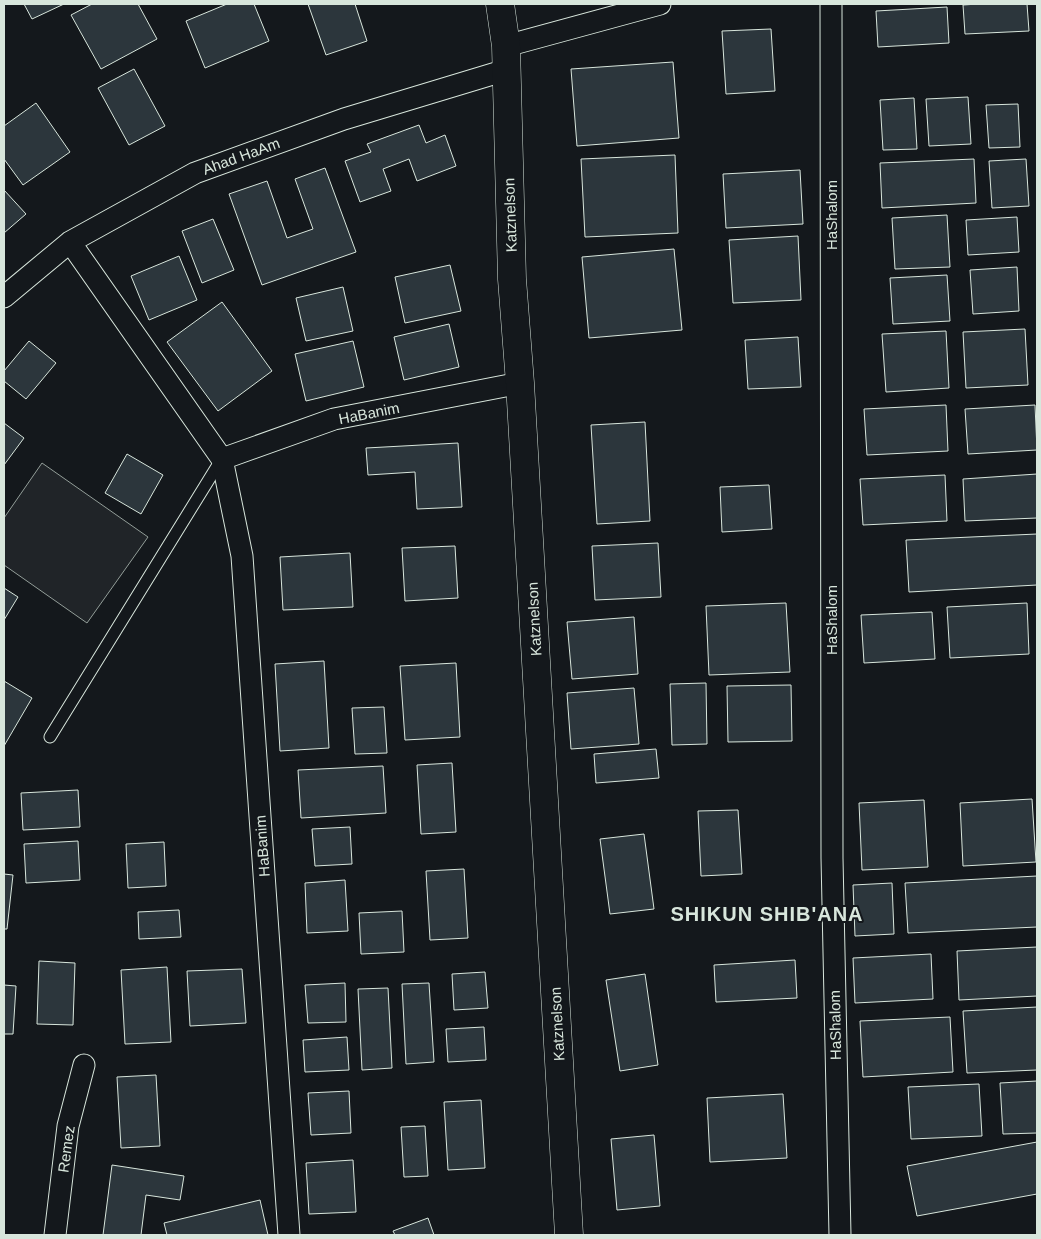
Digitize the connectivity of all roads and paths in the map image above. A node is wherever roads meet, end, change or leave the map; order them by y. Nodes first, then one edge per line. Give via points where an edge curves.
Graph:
1 (500, 4) edge
2 (660, 4) edge
3 (831, 4) edge
4 (506, 58) junction
5 (70, 242) junction
6 (4, 298) edge
7 (520, 383) junction
8 (222, 459) junction
9 (50, 737) dead end
10 (84, 1065) dead end
11 (55, 1235) edge
12 (289, 1235) edge
13 (569, 1235) edge
14 (840, 1235) edge

1 - 4 street, Katznelson
2 - 4 street, Ahad HaAm
3 - 14 street, HaShalom via 832,858
4 - 5 street, Ahad HaAm via 195,173
4 - 7 street, Katznelson via 512,279
5 - 6 street, Ahad HaAm
5 - 8 street, HaBanim
7 - 8 street, HaBanim via 334,419
7 - 13 street, Katznelson
8 - 9 lane
8 - 12 street, HaBanim via 242,556
10 - 11 street, Remez via 68,1126

